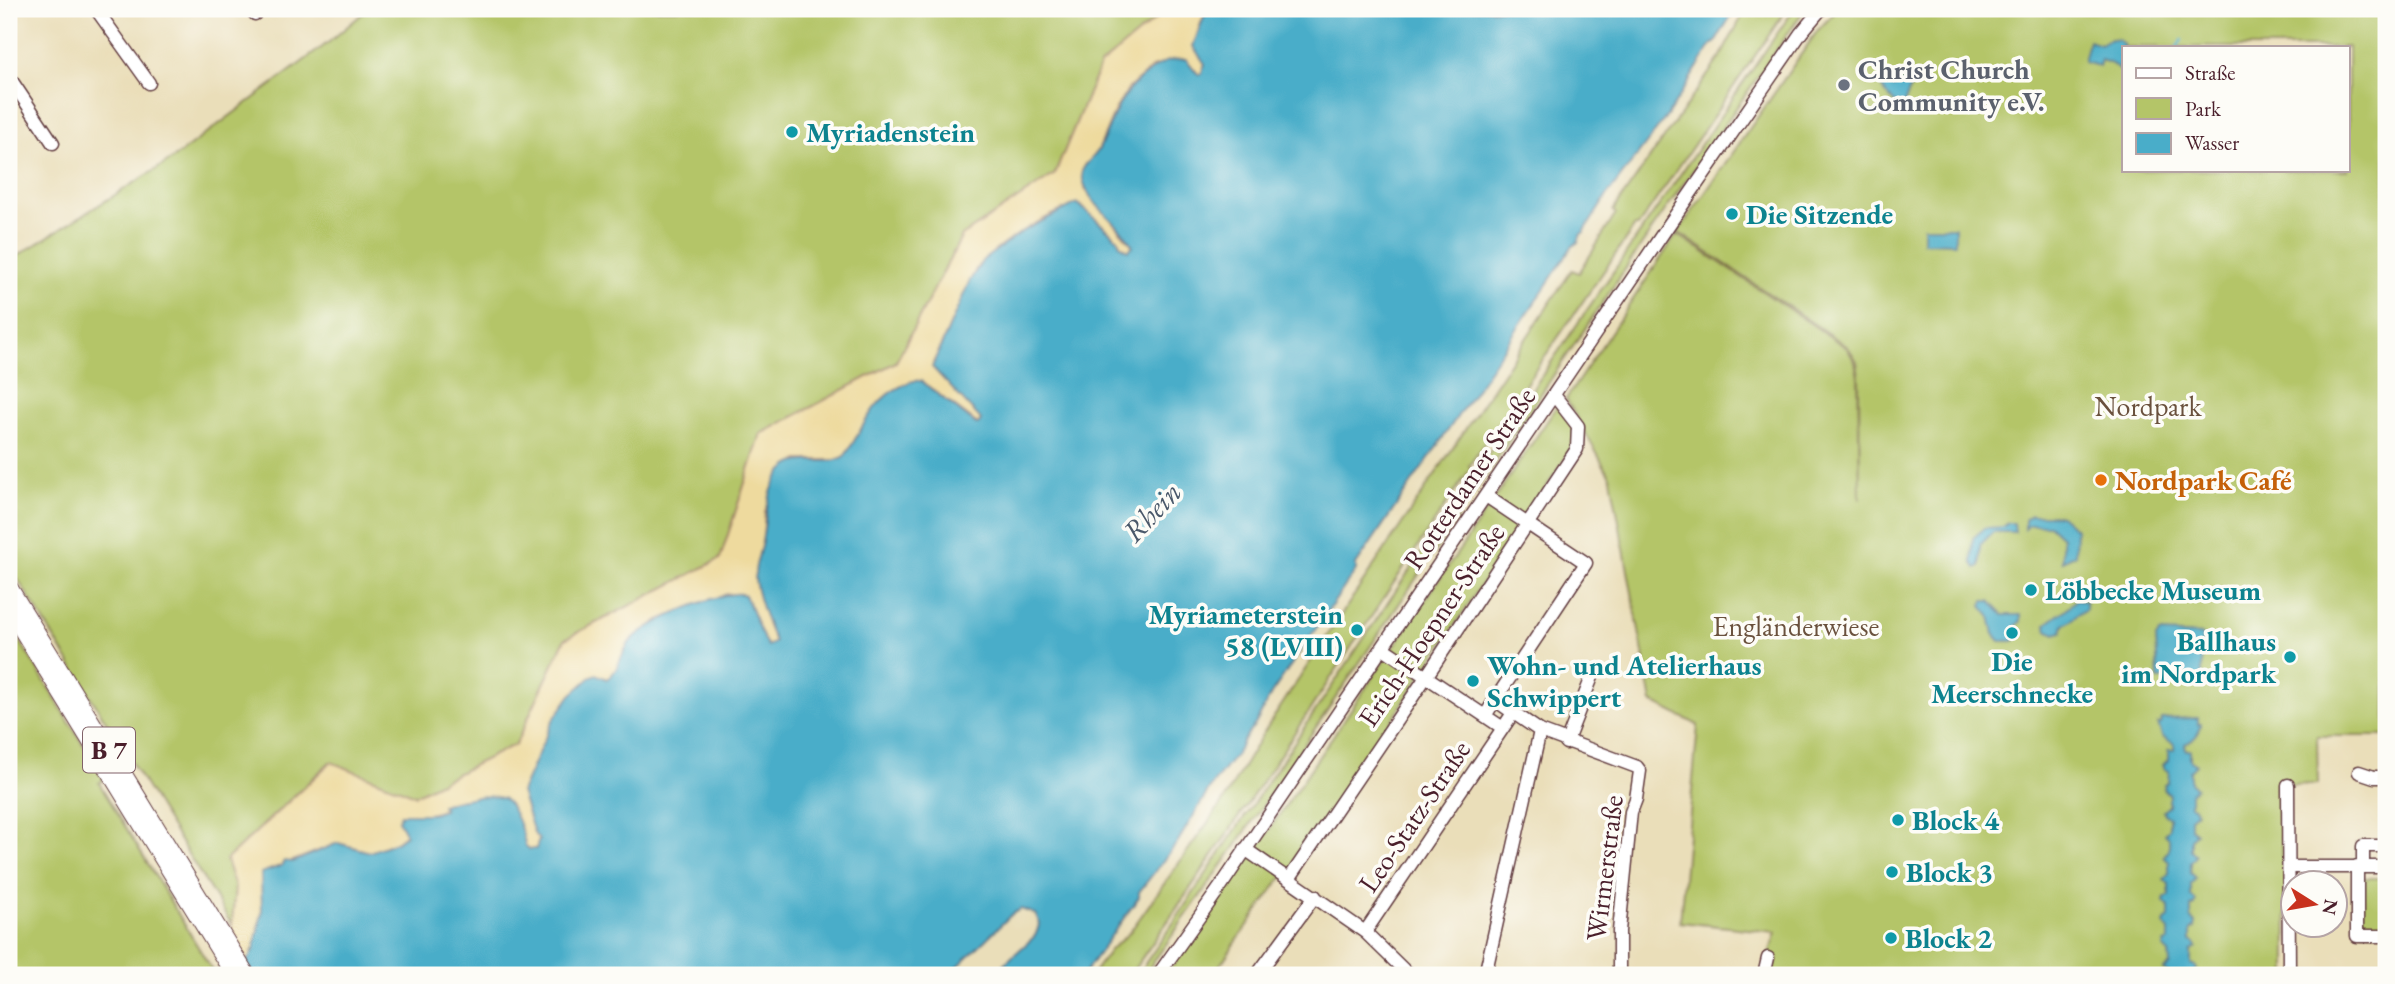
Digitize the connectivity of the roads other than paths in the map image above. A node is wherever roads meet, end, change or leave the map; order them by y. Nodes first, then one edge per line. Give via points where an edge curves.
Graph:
1 (96, 9) edge
2 (1821, 9) edge
3 (9, 77) edge
4 (149, 83) dead end
5 (53, 143) dead end
6 (1554, 395) junction
7 (1486, 496) junction
8 (1528, 524) junction
9 (9, 587) edge
10 (9, 608) edge
11 (1383, 648) junction
12 (1588, 670) dead end
13 (1426, 677) junction
14 (1495, 700) junction
15 (1513, 713) junction
16 (1485, 716) junction
17 (1503, 728) junction
18 (1539, 731) junction
19 (1566, 743) junction
20 (2359, 772) dead end
21 (2386, 777) edge
22 (2288, 785) dead end
23 (2386, 846) edge
24 (1245, 849) junction
25 (2360, 866) junction
26 (2289, 867) junction
27 (2386, 867) edge
28 (1289, 879) junction
29 (1315, 896) junction
30 (204, 917) junction
31 (1365, 932) junction
32 (2386, 936) edge
33 (1768, 958) dead end
34 (1261, 973) edge
35 (233, 975) edge
36 (247, 975) edge
37 (1158, 975) edge
38 (1409, 975) edge
39 (1485, 975) edge
40 (1619, 975) edge
41 (1764, 975) edge
42 (2289, 975) edge

1 - 4 street
2 - 6 street, Rotterdamer Straße
3 - 5 street
6 - 7 street, Rotterdamer Straße
6 - 8 street, Erich-Hoepner-Straße via 1578,426 1578,444
7 - 8 street
7 - 11 street, Rotterdamer Straße
8 - 13 street, Erich-Hoepner-Straße
8 - 14 street via 1586,563
9 - 30 main road, B 7
10 - 30 main road, B 7
11 - 13 street
11 - 24 street, Rotterdamer Straße
12 - 19 street via 1592,677
13 - 16 street
13 - 28 street, Erich-Hoepner-Straße
14 - 15 street
14 - 16 street
15 - 17 street, Leo-Statz-Straße
15 - 18 street
16 - 17 street
17 - 31 street, Leo-Statz-Straße
18 - 19 street
18 - 39 street
19 - 40 street, Wirmerstraße via 1637,767 1640,776 1631,812
20 - 21 street
22 - 26 street
23 - 25 street via 2362,846
24 - 28 street
24 - 37 street, Rotterdamer Straße
25 - 26 street
25 - 27 street
25 - 32 street via 2357,936
26 - 42 street
28 - 29 street
29 - 31 street
29 - 34 street
30 - 35 main road, B 7
30 - 36 main road, B 7
31 - 38 street
33 - 41 street

